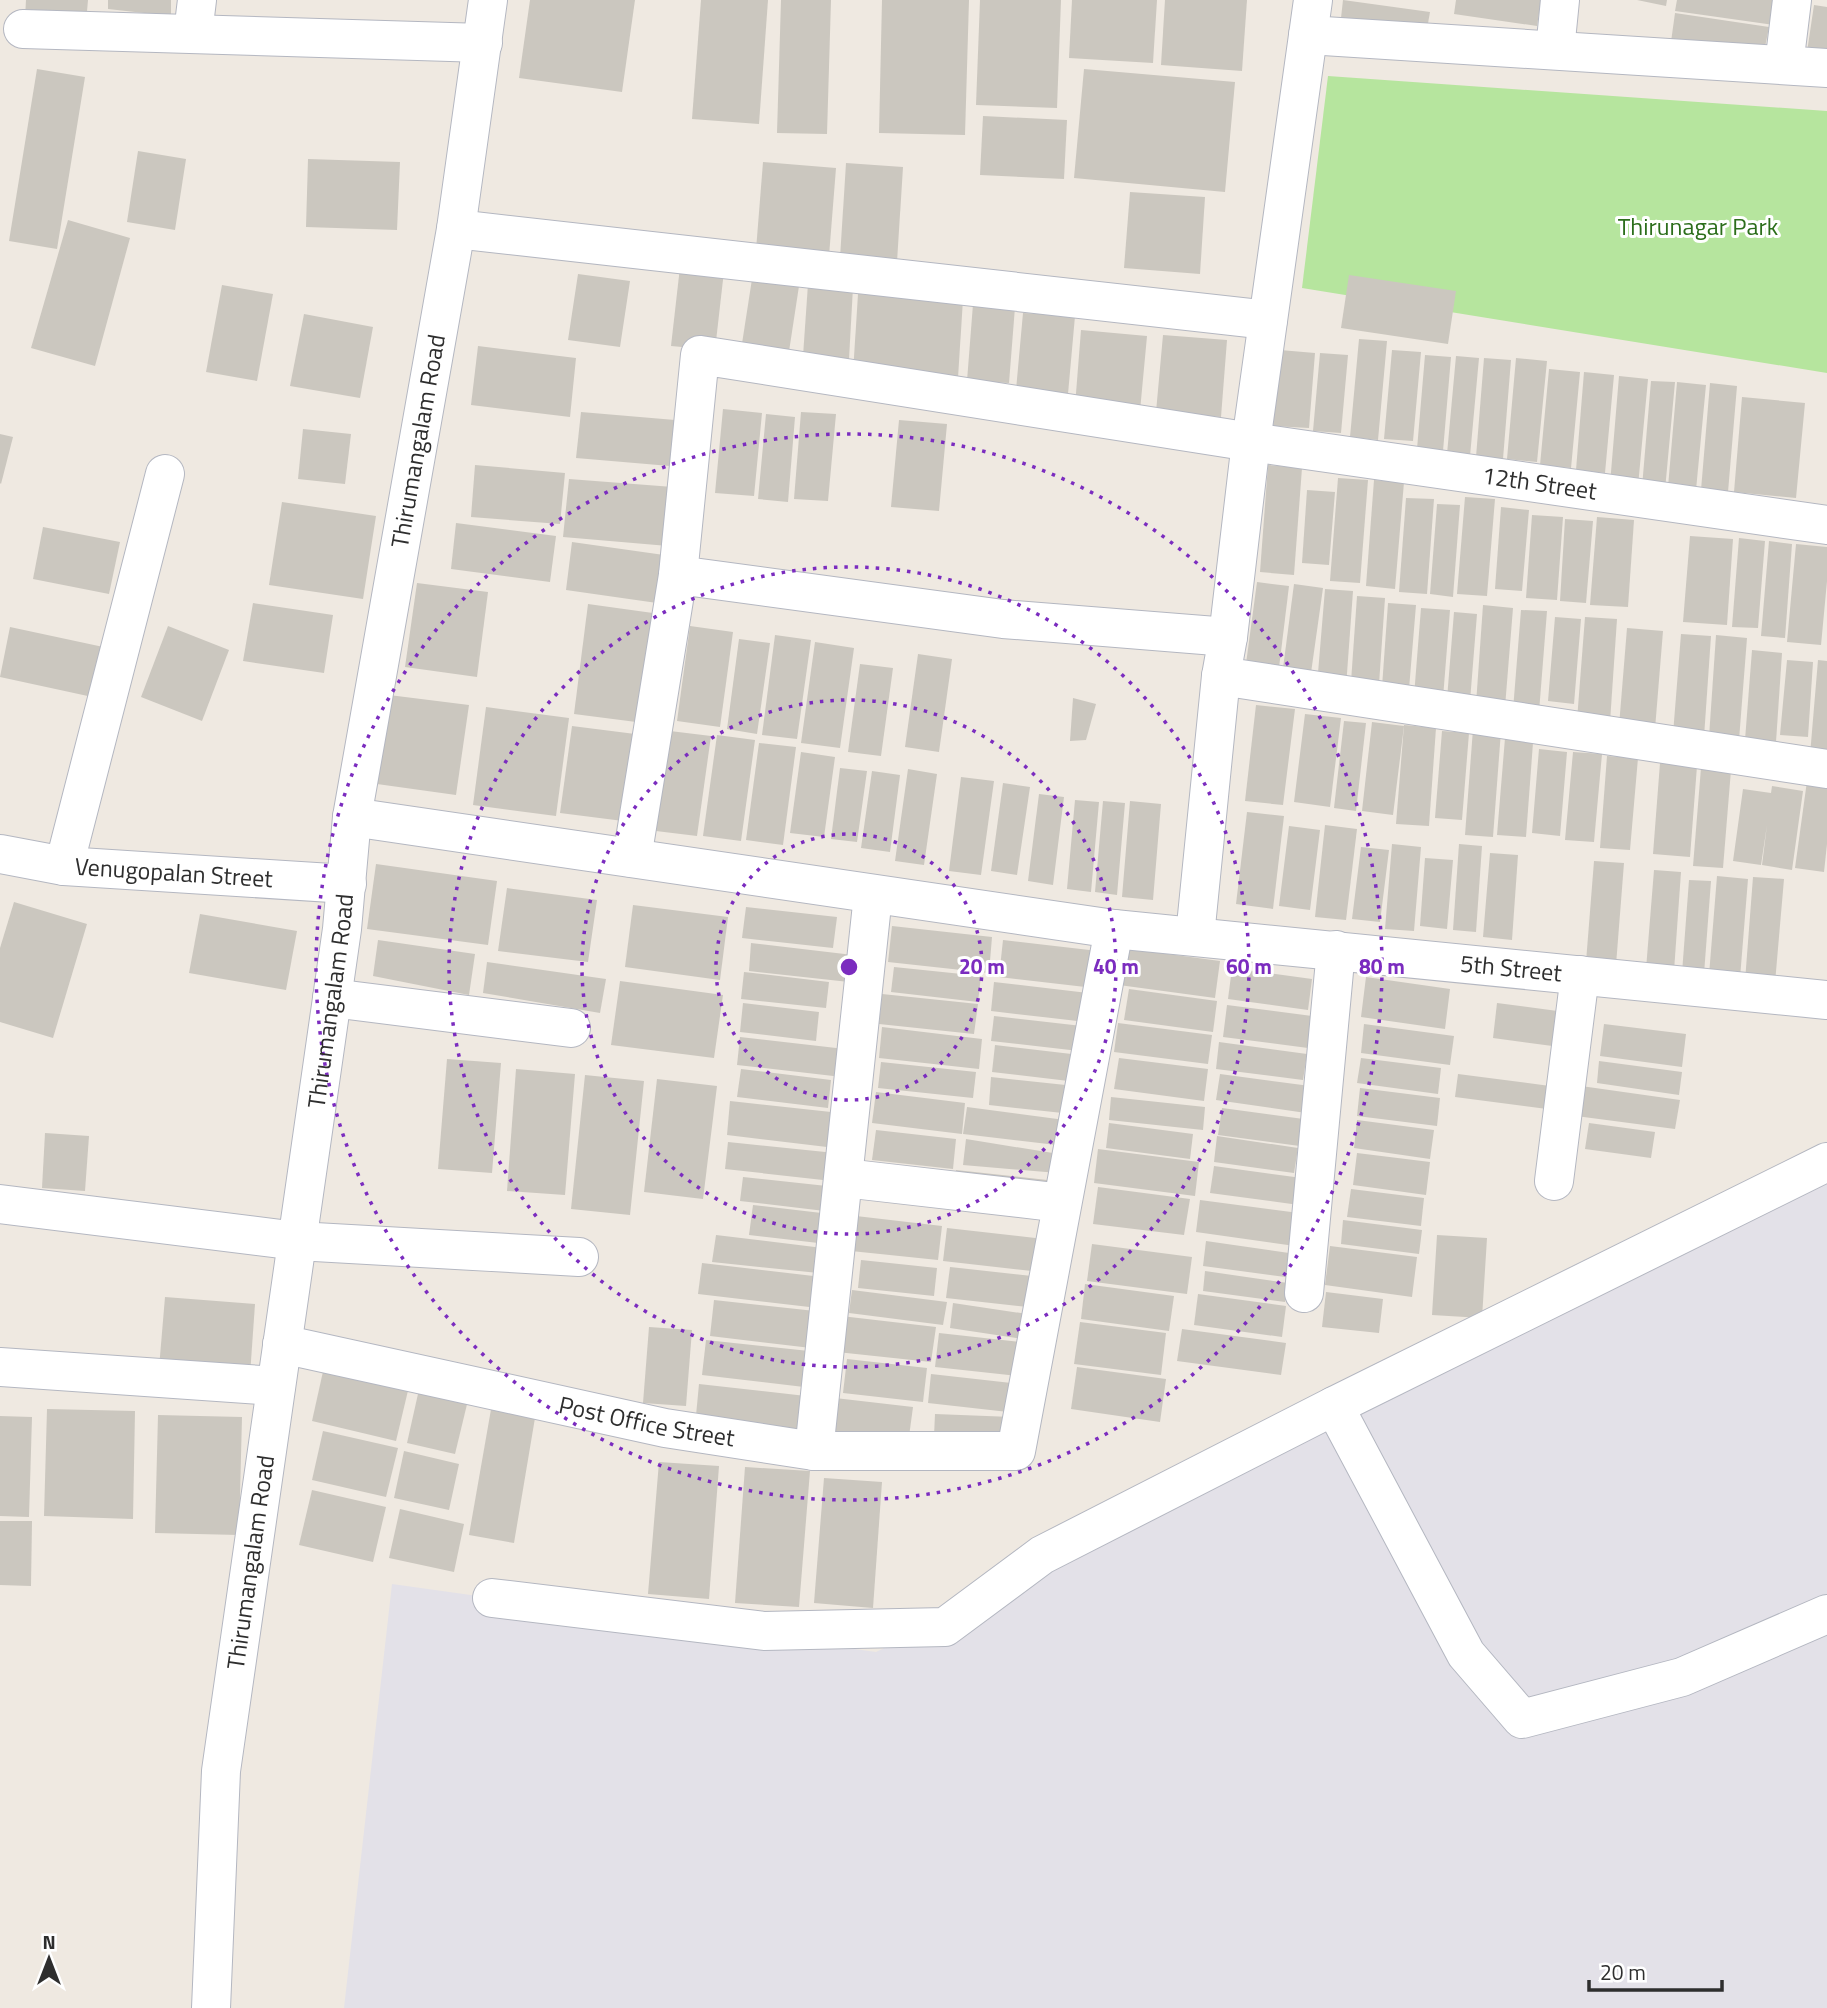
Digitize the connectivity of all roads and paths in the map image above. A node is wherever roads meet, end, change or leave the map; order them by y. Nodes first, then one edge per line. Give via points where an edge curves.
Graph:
1 (488, 0) edge
2 (1560, 0) edge
3 (1792, 0) edge
4 (195, 17) edge
5 (1310, 17) edge
6 (23, 29) dead end
7 (482, 43) junction
8 (1555, 50) junction
9 (1784, 65) junction
10 (1827, 68) edge
11 (457, 229) junction
12 (1268, 320) junction
13 (1251, 442) junction
14 (165, 474) dead end
15 (1827, 525) edge
16 (678, 575) junction
17 (1228, 637) junction
18 (1221, 676) junction
19 (1827, 769) edge
20 (352, 817) junction
21 (0, 854) edge
22 (632, 858) junction
23 (64, 866) junction
24 (347, 884) junction
25 (873, 895) junction
26 (1114, 929) junction
27 (1195, 936) junction
28 (1336, 950) junction
29 (1580, 975) junction
30 (332, 998) junction
31 (1827, 1000) edge
32 (571, 1028) dead end
33 (1827, 1163) edge
34 (844, 1178) junction
35 (1554, 1181) dead end
36 (1062, 1203) junction
37 (0, 1204) edge
38 (298, 1241) junction
39 (579, 1257) dead end
40 (1304, 1293) dead end
41 (282, 1344) junction
42 (0, 1367) edge
43 (276, 1386) junction
44 (1334, 1406) junction
45 (814, 1451) junction
46 (492, 1598) dead end
47 (1827, 1614) edge
48 (211, 2008) edge

1 - 7 street, Thirumangalam Road
2 - 8 street
3 - 9 street
4 - 6 street
4 - 7 street
5 - 8 street
5 - 12 street
7 - 11 street, Thirumangalam Road
8 - 9 street
9 - 10 street
11 - 12 street
11 - 20 street, Thirumangalam Road
12 - 13 street
13 - 15 street, 12th Street
13 - 16 street, 12th Street via 700,355
13 - 17 street
14 - 23 street
16 - 17 street via 1003,619
16 - 22 street
17 - 18 street
18 - 19 street
18 - 27 street
20 - 22 street, 5th Street
20 - 24 street, Thirumangalam Road
21 - 23 street, Venugopalan Street
22 - 25 street, 5th Street
23 - 24 street, Venugopalan Street
24 - 30 street, Thirumangalam Road
25 - 26 street, 5th Street
25 - 34 street
26 - 27 street, 5th Street
26 - 36 street
27 - 28 street, 5th Street
28 - 29 street, 5th Street
28 - 40 street
29 - 31 street, 5th Street
29 - 35 street
30 - 32 street
30 - 38 street, Thirumangalam Road
33 - 44 street
34 - 36 street
34 - 45 street
36 - 45 street, Post Office Street via 1016,1451
37 - 38 street
38 - 39 street
38 - 41 street, Thirumangalam Road
41 - 43 street, Thirumangalam Road
41 - 45 street, Post Office Street via 665,1428
42 - 43 street
43 - 48 street, Thirumangalam Road via 221,1772
44 - 46 street via 1042,1555 945,1627 764,1631
44 - 47 street via 1466,1654 1522,1719 1682,1677

